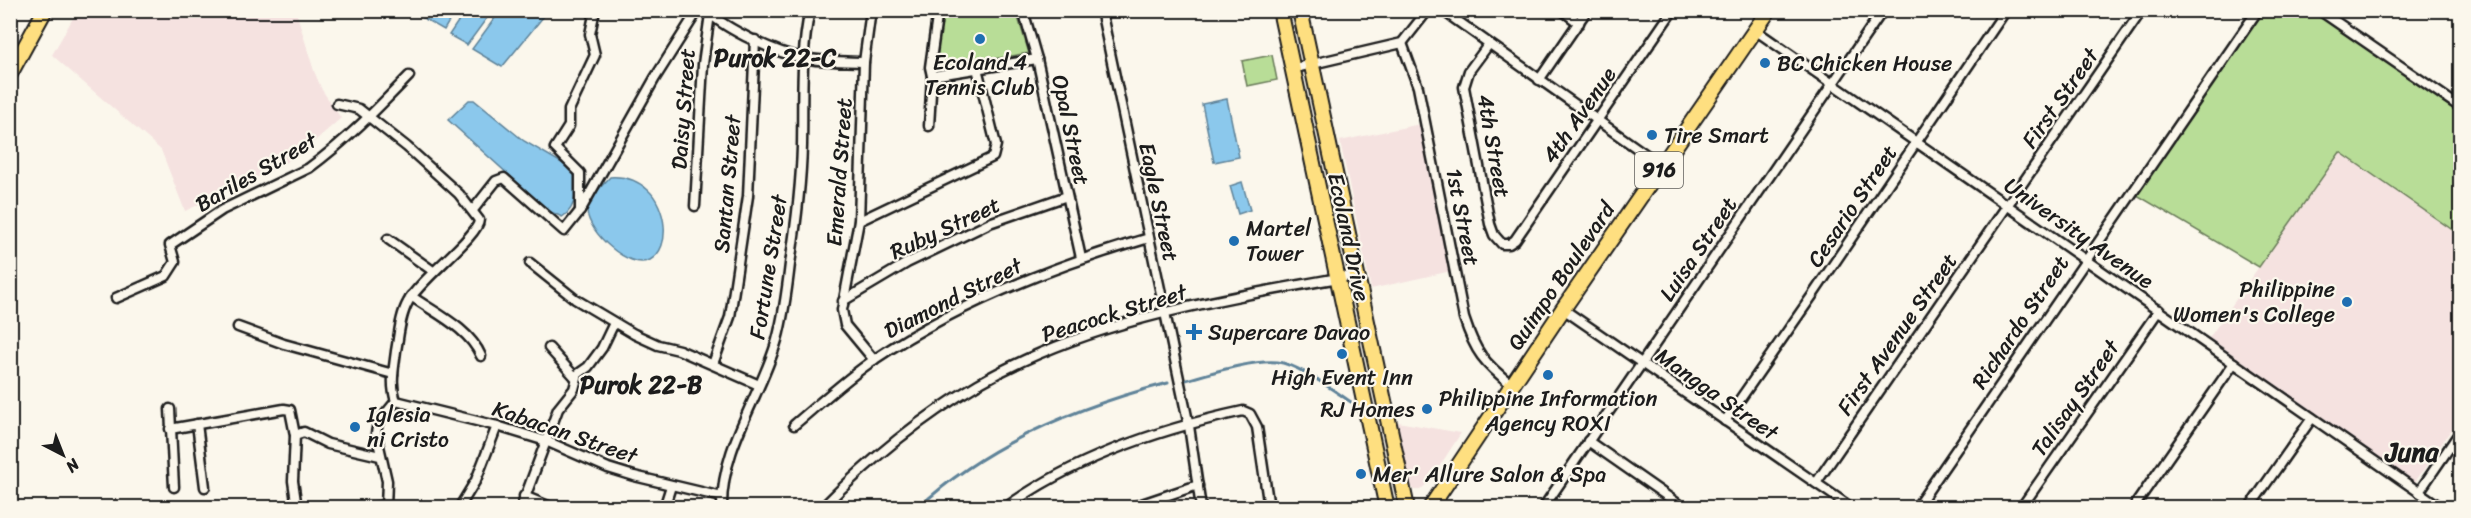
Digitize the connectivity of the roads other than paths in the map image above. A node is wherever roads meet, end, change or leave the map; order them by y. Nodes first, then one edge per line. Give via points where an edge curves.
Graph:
1 (45, 10) edge
2 (595, 10) edge
3 (699, 10) edge
4 (871, 10) edge
5 (938, 10) edge
6 (1023, 10) edge
7 (1101, 10) edge
8 (1280, 10) edge
9 (1300, 10) edge
10 (1428, 10) edge
11 (1442, 10) edge
12 (1562, 10) edge
13 (1587, 10) edge
14 (1672, 10) edge
15 (1769, 10) edge
16 (1883, 10) edge
17 (2006, 10) edge
18 (2142, 10) edge
19 (2258, 10) edge
20 (2319, 10) edge
21 (708, 12) edge
22 (807, 12) edge
23 (1579, 23) junction
24 (1755, 30) junction
25 (755, 40) junction
26 (1402, 43) junction
27 (1489, 44) junction
28 (803, 58) junction
29 (1037, 59) junction
30 (864, 62) junction
31 (1310, 66) junction
32 (977, 68) junction
33 (1292, 69) junction
34 (10, 74) edge
35 (409, 76) dead end
36 (932, 76) junction
37 (1539, 80) junction
38 (1832, 84) junction
39 (337, 104) dead end
40 (2460, 107) edge
41 (370, 117) junction
42 (1597, 120) junction
43 (929, 126) dead end
44 (1916, 143) junction
45 (1662, 166) junction
46 (1067, 196) junction
47 (695, 206) dead end
48 (2007, 206) junction
49 (473, 210) junction
50 (580, 212) junction
51 (859, 221) junction
52 (1149, 238) junction
53 (388, 239) dead end
54 (1515, 240) joint
55 (1081, 258) junction
56 (2085, 259) junction
57 (530, 263) dead end
58 (433, 271) junction
59 (1355, 275) junction
60 (1336, 279) junction
61 (411, 296) junction
62 (116, 298) dead end
63 (843, 301) junction
64 (1563, 309) junction
65 (2159, 310) junction
66 (1164, 313) junction
67 (614, 323) junction
68 (238, 327) dead end
69 (549, 348) dead end
70 (481, 356) dead end
71 (874, 360) junction
72 (1641, 363) junction
73 (2234, 363) junction
74 (713, 364) junction
75 (393, 375) junction
76 (576, 378) junction
77 (759, 385) junction
78 (1512, 385) junction
79 (396, 401) junction
80 (170, 409) dead end
81 (2312, 418) junction
82 (1725, 421) junction
83 (197, 424) junction
84 (794, 425) dead end
85 (497, 426) junction
86 (1189, 426) junction
87 (170, 429) junction
88 (2460, 432) edge
89 (294, 435) junction
90 (546, 441) junction
91 (1588, 441) junction
92 (380, 456) junction
93 (1816, 483) junction
94 (1198, 485) junction
95 (671, 486) junction
96 (174, 487) dead end
97 (205, 487) dead end
98 (2419, 492) junction
99 (524, 496) junction
100 (722, 497) junction
101 (387, 506) edge
102 (297, 507) edge
103 (371, 507) edge
104 (459, 507) edge
105 (521, 507) edge
106 (553, 507) edge
107 (664, 507) edge
108 (722, 507) edge
109 (822, 507) edge
110 (1005, 507) edge
111 (1130, 507) edge
112 (1201, 507) edge
113 (1269, 507) edge
114 (1387, 507) edge
115 (1407, 507) edge
116 (1430, 507) edge
117 (1543, 507) edge
118 (1684, 507) edge
119 (1852, 507) edge
120 (1916, 507) edge
121 (2021, 507) edge
122 (2133, 507) edge
123 (2249, 507) edge
124 (2442, 507) edge

1 - 34 main road
2 - 50 street via 590,34 595,55 569,110 569,126 555,148 580,173
3 - 50 street via 655,78
4 - 30 street, Emerald Street
5 - 36 street
6 - 29 street, Opal Street
7 - 52 street, Eagle Street
8 - 33 main road, Ecoland Drive
9 - 31 main road, Ecoland Drive
10 - 26 street
11 - 27 street
12 - 23 street
13 - 23 street
14 - 42 street, 4th Avenue
15 - 24 main road, Quimpo Boulevard / 916
16 - 38 street, Luisa Street
17 - 44 street, Cesario Street
18 - 48 street, First Street
19 - 56 street, Richardo Street
20 - 40 street
21 - 25 street
21 - 47 street, Daisy Street
22 - 28 street, Fortune Street
23 - 37 street
24 - 38 street, University Avenue
24 - 45 main road, Quimpo Boulevard / 916
25 - 28 street
25 - 74 street, Santan Street via 747,208 729,317
26 - 31 street
26 - 78 street, 1st Street via 1418,87 1470,338 1485,362
27 - 37 street
27 - 54 street, 4th Street via 1469,71 1464,87 1494,236 1502,244
28 - 30 street
28 - 77 street, Fortune Street via 798,214 783,316
29 - 32 street
29 - 46 street, Opal Street
30 - 51 street, Emerald Street
31 - 33 street
31 - 59 main road, Ecoland Drive
32 - 36 street
32 - 51 street via 996,145 993,157
33 - 60 main road, Ecoland Drive
35 - 41 street, Bariles Street
36 - 43 street
37 - 42 street
38 - 44 street, University Avenue
38 - 72 street, Luisa Street
39 - 41 street via 359,109
41 - 49 street
41 - 62 street, Bariles Street via 309,168 222,210 170,245 175,262 171,272
42 - 45 street
42 - 54 street, 4th Avenue
44 - 48 street, University Avenue
44 - 82 street, Cesario Street
45 - 64 main road, Quimpo Boulevard / 916
46 - 55 street, Opal Street
46 - 63 street, Ruby Street via 982,227 907,263
48 - 56 street, University Avenue
48 - 93 street, First Avenue Street
49 - 50 street via 501,177 564,231
49 - 58 street via 479,224 474,233
51 - 63 street, Emerald Street
52 - 55 street, Diamond Street
52 - 66 street, Eagle Street
53 - 58 street
55 - 71 street, Diamond Street via 998,291
56 - 65 street, University Avenue
56 - 120 street, Richardo Street
57 - 67 street via 575,299
58 - 61 street
59 - 60 street, Peacock Street
59 - 115 main road, Ecoland Drive
60 - 66 street, Peacock Street
60 - 114 main road, Ecoland Drive
61 - 70 street via 465,333
61 - 75 street via 401,322
63 - 71 street, Emerald Street via 845,325
64 - 72 street, Mangga Street
64 - 78 main road, Quimpo Boulevard / 916
65 - 73 street, University Avenue
65 - 121 street, Talisay Street
66 - 86 street, Eagle Street
66 - 109 street, Peacock Street via 1083,337 978,384 891,443
67 - 74 street via 658,345
67 - 76 street via 602,348
68 - 75 street
69 - 76 street
71 - 84 street, Diamond Street
72 - 82 street, Mangga Street
72 - 91 street, Luisa Street
73 - 81 street, University Avenue
73 - 122 street
74 - 77 street
75 - 79 street
76 - 90 street
77 - 100 street, Fortune Street via 746,412
78 - 116 main road, Quimpo Boulevard / 916
79 - 85 street, Kabacan Street
79 - 92 street via 376,428
80 - 87 street
81 - 98 street, University Avenue
81 - 123 street
82 - 93 street, Mangga Street
83 - 87 street
83 - 89 street via 284,409 291,412
83 - 97 street
85 - 90 street, Kabacan Street
85 - 104 street via 476,480
86 - 94 street, Eagle Street
86 - 110 street via 1087,459
86 - 113 street via 1243,411 1250,414 1257,427
87 - 96 street
88 - 98 street
89 - 92 street via 304,432 328,444
89 - 102 street
90 - 95 street, Kabacan Street via 608,468
90 - 99 street
91 - 117 street, Luisa Street
91 - 118 street
92 - 101 street via 387,481
93 - 119 street, Mangga Street
94 - 111 street
94 - 112 street, Eagle Street
95 - 100 street, Kabacan Street
95 - 107 street
98 - 124 street, University Avenue
99 - 105 street
99 - 106 street
100 - 108 street, Fortune Street
101 - 103 street

